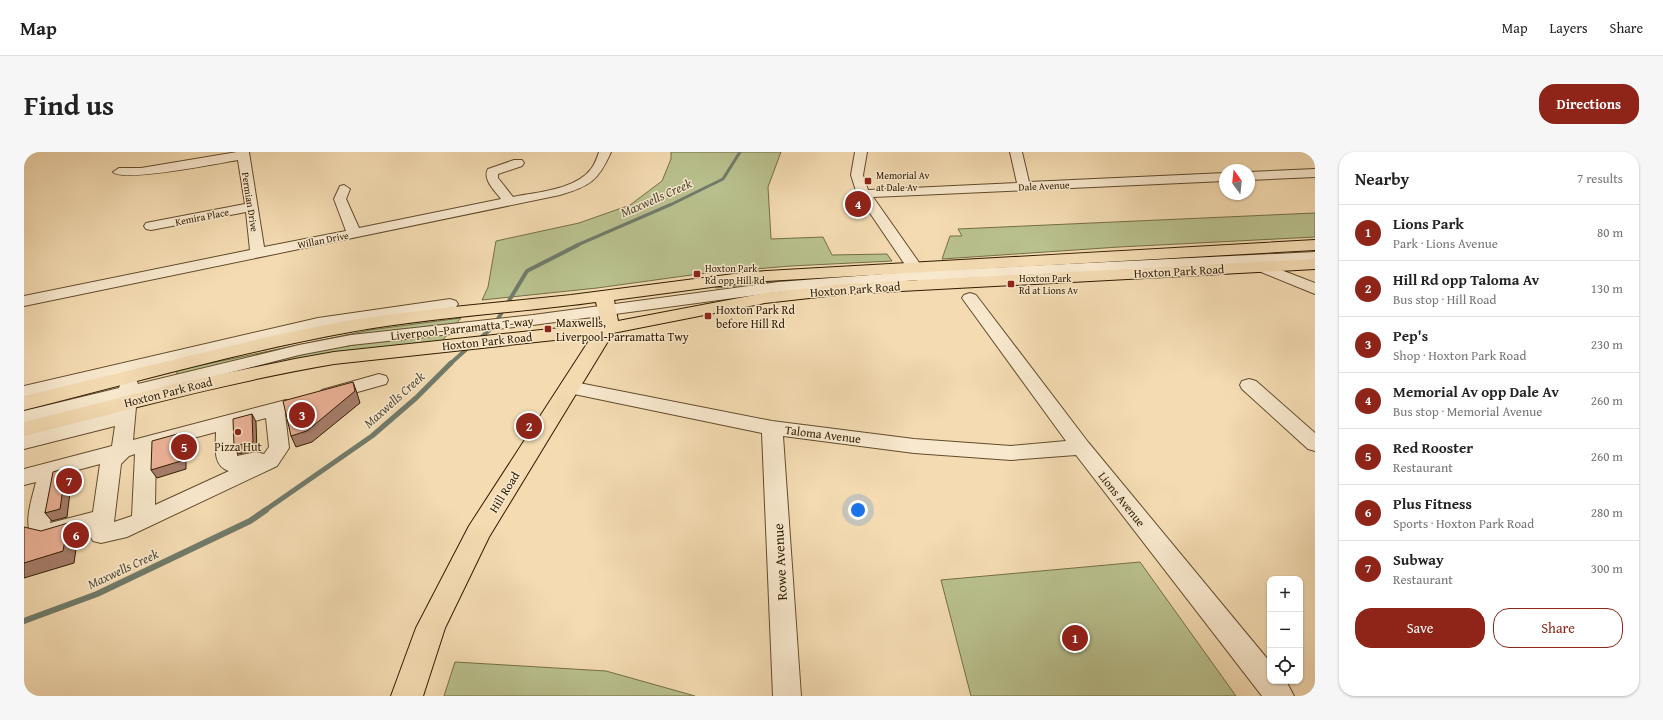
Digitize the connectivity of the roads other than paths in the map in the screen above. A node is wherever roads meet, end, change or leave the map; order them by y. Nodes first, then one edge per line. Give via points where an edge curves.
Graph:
1 (605, 152) edge
2 (862, 152) edge
3 (1016, 152) edge
4 (243, 154) edge
5 (518, 163) dead end
6 (119, 172) dead end
7 (1315, 173) edge
8 (1255, 176) edge
9 (1219, 178) edge
10 (1024, 187) junction
11 (344, 189) dead end
12 (863, 194) junction
13 (510, 202) junction
14 (252, 207) junction
15 (151, 226) dead end
16 (354, 234) junction
17 (1315, 245) edge
18 (258, 253) junction
19 (1314, 264) edge
20 (1261, 267) junction
21 (921, 276) junction
22 (1315, 289) edge
23 (974, 290) junction
24 (24, 301) edge
25 (450, 304) dead end
26 (606, 312) junction
27 (552, 334) junction
28 (586, 361) junction
29 (379, 380) dead end
30 (1249, 385) dead end
31 (569, 387) junction
32 (24, 392) edge
33 (128, 397) junction
34 (24, 403) edge
35 (274, 409) junction
36 (24, 418) edge
37 (226, 422) junction
38 (772, 428) junction
39 (24, 429) edge
40 (24, 442) edge
41 (146, 443) junction
42 (1315, 444) edge
43 (1081, 447) junction
44 (122, 450) junction
45 (275, 454) junction
46 (49, 470) junction
47 (24, 478) edge
48 (102, 518) junction
49 (143, 520) junction
50 (407, 696) edge
51 (787, 696) edge
52 (1280, 696) edge

1 - 13 street, Willan Drive via 598,168 580,183 555,192
2 - 12 street via 857,175
3 - 10 street
4 - 6 street via 141,172
4 - 14 street, Permian Drive
5 - 13 street via 492,172 492,178
7 - 8 street
9 - 10 street, Dale Avenue
10 - 12 street, Dale Avenue
11 - 16 street via 340,199
12 - 21 street
13 - 16 street, Willan Drive
14 - 15 street, Kemira Place
14 - 18 street, Permian Drive
16 - 18 street, Willan Drive
17 - 21 main road, Hoxton Park Road
18 - 24 street, Willan Drive
19 - 20 main road, Hoxton Park Road
19 - 21 street
20 - 22 street
20 - 23 main road, Hoxton Park Road
21 - 23 main road, Hoxton Park Road
21 - 26 main road, Hoxton Park Road via 844,289
21 - 26 main road, Hoxton Park Road via 749,277
23 - 43 street, Lions Avenue
25 - 32 street via 318,323
26 - 27 main road, Hoxton Park Road
26 - 28 main road, Hill Road
26 - 33 street, Liverpool–Parramatta T-way via 351,340 299,350
26 - 33 main road, Hoxton Park Road via 545,303 374,322 329,330
27 - 28 main road via 574,342
27 - 33 main road, Hoxton Park Road via 294,364
28 - 31 main road, Hill Road
29 - 35 street
30 - 42 street
31 - 38 street, Taloma Avenue
31 - 50 main road, Hill Road via 478,533 431,628
33 - 34 main road, Hoxton Park Road
33 - 36 street, Liverpool–Parramatta T-way
33 - 39 main road, Hoxton Park Road
33 - 40 street
33 - 44 street
35 - 37 street
35 - 45 street via 279,448
37 - 41 street
37 - 45 street via 227,460 231,464
38 - 43 street, Taloma Avenue via 967,451 1011,453
38 - 51 street, Rowe Avenue
41 - 44 street
41 - 49 street
43 - 52 street, Lions Avenue
44 - 46 street
44 - 48 street via 111,462
45 - 49 street via 270,461
46 - 47 street
46 - 48 street via 38,522 39,530 51,532
48 - 49 street via 101,534 127,528

